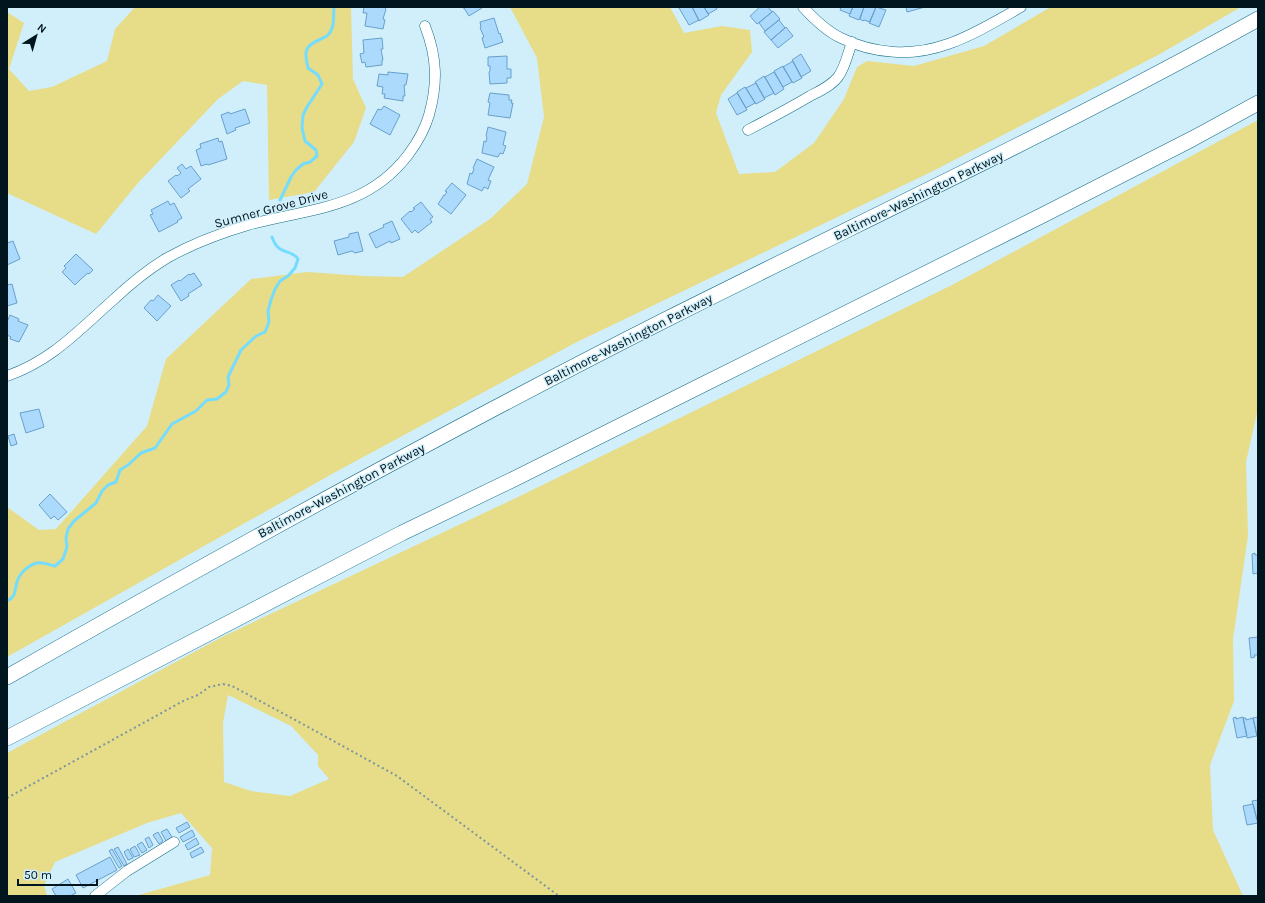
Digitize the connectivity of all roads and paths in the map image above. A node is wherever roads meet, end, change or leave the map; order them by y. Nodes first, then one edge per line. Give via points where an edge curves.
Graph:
1 (803, 7) edge
2 (1021, 7) edge
3 (1258, 19) edge
4 (425, 26) dead end
5 (852, 42) junction
6 (1258, 103) edge
7 (748, 130) dead end
8 (7, 376) edge
9 (7, 677) edge
10 (7, 738) edge
11 (7, 798) edge
12 (174, 842) dead end
13 (95, 896) edge
14 (559, 896) edge

1 - 5 street via 826,29
2 - 5 street via 948,44 926,50 886,52
3 - 9 highway, Baltimore-Washington Parkway via 1000,155 483,413 266,531
4 - 8 street, Sumner Grove Drive via 431,41 435,71 432,105 420,136 401,164 387,178 357,197 248,225 205,240 174,255 131,284 59,348 45,358
5 - 7 street via 842,70 834,81
6 - 10 highway via 1034,220 402,533
11 - 14 path via 185,700 210,687 223,684 232,686 397,776
12 - 13 street

